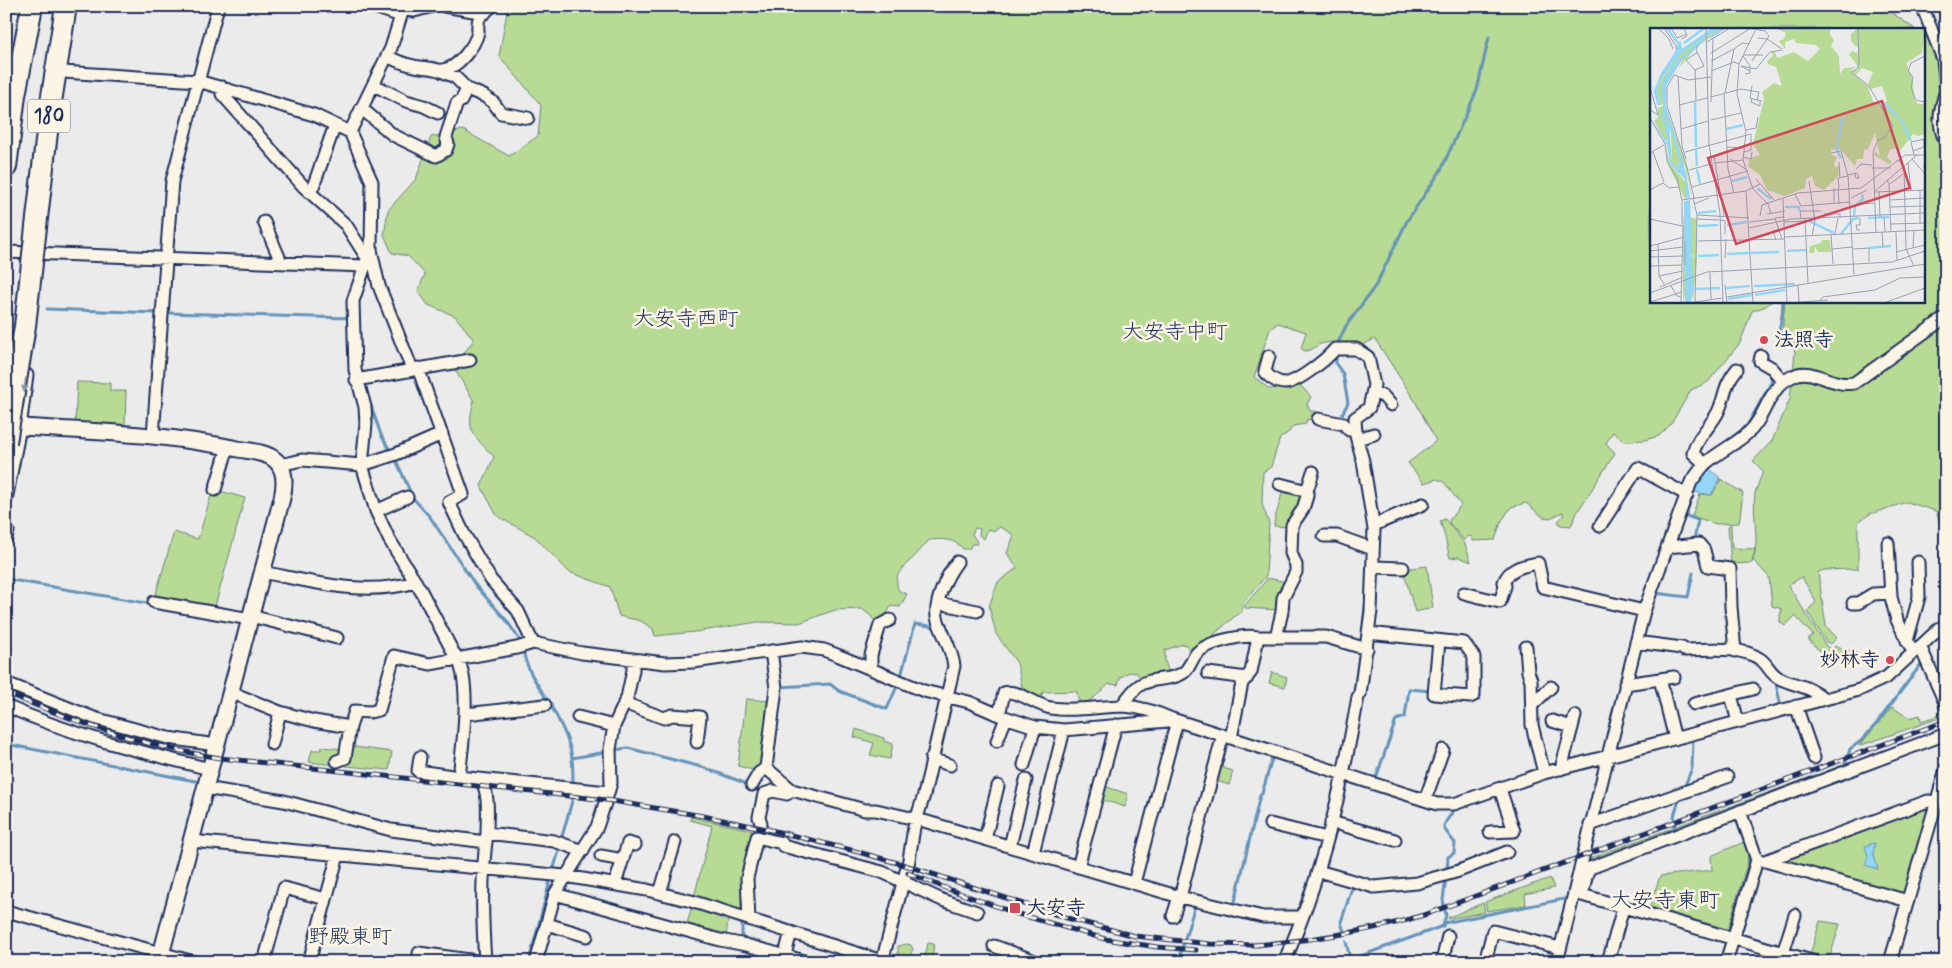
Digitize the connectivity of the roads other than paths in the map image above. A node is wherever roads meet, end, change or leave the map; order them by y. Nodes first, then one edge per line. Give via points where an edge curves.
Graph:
1 (67, 6) edge
2 (218, 6) edge
3 (371, 6) edge
4 (433, 6) edge
5 (444, 6) edge
6 (1922, 6) edge
7 (488, 10) edge
8 (402, 11) edge
9 (30, 13) edge
10 (387, 56) junction
11 (441, 71) junction
12 (62, 72) junction
13 (8, 74) edge
14 (198, 81) junction
15 (374, 84) junction
16 (467, 89) junction
17 (1946, 89) edge
18 (222, 90) junction
19 (6, 94) edge
20 (361, 108) junction
21 (438, 114) dead end
22 (528, 118) dead end
23 (336, 125) junction
24 (350, 132) junction
25 (1946, 143) edge
26 (6, 167) edge
27 (313, 188) dead end
28 (264, 222) dead end
29 (6, 252) edge
30 (40, 253) junction
31 (166, 258) junction
32 (367, 258) junction
33 (281, 262) junction
34 (1946, 318) edge
35 (1269, 356) dead end
36 (1761, 356) dead end
37 (470, 360) dead end
38 (415, 369) junction
39 (1737, 369) dead end
40 (360, 379) junction
41 (1783, 381) junction
42 (1373, 393) junction
43 (1391, 405) dead end
44 (1318, 419) dead end
45 (13, 427) edge
46 (1354, 432) junction
47 (442, 434) junction
48 (1374, 434) dead end
49 (153, 436) junction
50 (6, 442) edge
51 (228, 447) junction
52 (1705, 464) junction
53 (280, 465) junction
54 (362, 465) junction
55 (1314, 472) dead end
56 (1280, 484) dead end
57 (215, 490) dead end
58 (1307, 491) junction
59 (1687, 495) junction
60 (408, 497) dead end
61 (6, 500) edge
62 (1423, 504) dead end
63 (376, 511) junction
64 (1374, 525) junction
65 (1600, 526) dead end
66 (6, 527) edge
67 (1324, 536) dead end
68 (6, 538) edge
69 (1888, 544) dead end
70 (1667, 547) junction
71 (1371, 548) junction
72 (957, 562) dead end
73 (1918, 562) dead end
74 (1373, 568) junction
75 (1403, 568) dead end
76 (262, 572) junction
77 (416, 582) junction
78 (1464, 593) dead end
79 (1890, 593) junction
80 (154, 602) dead end
81 (938, 603) junction
82 (1853, 603) dead end
83 (1641, 610) junction
84 (977, 611) dead end
85 (250, 617) junction
86 (890, 620) dead end
87 (1946, 626) edge
88 (1368, 633) junction
89 (1258, 637) junction
90 (1276, 637) junction
91 (337, 638) dead end
92 (1439, 641) junction
93 (1907, 641) junction
94 (1636, 642) junction
95 (533, 643) junction
96 (1362, 647) junction
97 (1526, 647) dead end
98 (1916, 649) junction
99 (770, 651) junction
100 (1735, 651) junction
101 (459, 658) junction
102 (633, 660) junction
103 (871, 667) junction
104 (1208, 673) dead end
105 (1674, 677) dead end
106 (1247, 678) junction
107 (1660, 679) junction
108 (6, 683) edge
109 (1625, 684) junction
110 (1551, 687) dead end
111 (1753, 689) dead end
112 (230, 692) junction
113 (1731, 695) junction
114 (946, 696) junction
115 (1824, 699) junction
116 (624, 704) junction
117 (1694, 704) dead end
118 (1532, 705) junction
119 (1946, 705) edge
120 (6, 706) edge
121 (545, 706) dead end
122 (1121, 706) junction
123 (1796, 706) junction
124 (280, 712) junction
125 (466, 714) junction
126 (578, 717) dead end
127 (1004, 719) junction
128 (1552, 721) dead end
129 (1738, 722) junction
130 (1175, 723) junction
131 (614, 726) junction
132 (350, 727) junction
133 (1116, 729) junction
134 (1034, 730) junction
135 (1063, 732) junction
136 (1946, 734) edge
137 (1225, 738) junction
138 (1675, 739) junction
139 (997, 741) dead end
140 (697, 742) dead end
141 (272, 744) dead end
142 (216, 745) junction
143 (1443, 750) dead end
144 (420, 757) dead end
145 (1608, 757) junction
146 (1814, 758) dead end
147 (931, 759) junction
148 (337, 761) dead end
149 (1024, 764) dead end
150 (950, 765) dead end
151 (766, 768) junction
152 (210, 769) junction
153 (1561, 769) junction
154 (1946, 769) edge
155 (1341, 774) junction
156 (1544, 774) junction
157 (459, 777) junction
158 (1727, 777) dead end
159 (480, 780) junction
160 (1026, 780) dead end
161 (752, 785) dead end
162 (998, 786) dead end
163 (205, 788) junction
164 (1500, 789) junction
165 (792, 790) junction
166 (608, 792) junction
167 (1425, 800) junction
168 (1936, 802) junction
169 (1742, 815) junction
170 (917, 820) junction
171 (1331, 822) junction
172 (761, 823) dead end
173 (1270, 824) dead end
174 (1590, 825) junction
175 (1490, 832) dead end
176 (1325, 837) junction
177 (487, 838) junction
178 (985, 839) junction
179 (1395, 840) dead end
180 (191, 841) junction
181 (675, 842) dead end
182 (635, 845) dead end
183 (1010, 846) junction
184 (583, 850) junction
185 (1507, 852) dead end
186 (1033, 853) junction
187 (338, 854) junction
188 (601, 856) dead end
189 (623, 860) junction
190 (1761, 861) junction
191 (1078, 867) junction
192 (482, 868) junction
193 (1318, 871) junction
194 (565, 876) junction
195 (900, 881) junction
196 (1134, 883) junction
197 (615, 884) junction
198 (660, 893) junction
199 (555, 894) junction
200 (1578, 894) junction
201 (1177, 897) junction
202 (326, 898) junction
203 (1908, 901) junction
204 (1624, 908) junction
205 (6, 911) edge
206 (977, 912) dead end
207 (1795, 915) dead end
208 (1173, 916) dead end
209 (745, 917) junction
210 (1299, 917) junction
211 (547, 924) junction
212 (791, 932) junction
213 (587, 936) dead end
214 (1448, 936) dead end
215 (1729, 938) junction
216 (994, 946) dead end
217 (1558, 947) junction
218 (1783, 953) junction
219 (161, 957) edge
220 (784, 959) edge
221 (883, 961) edge
222 (194, 962) edge
223 (264, 962) edge
224 (309, 962) edge
225 (419, 962) edge
226 (484, 962) edge
227 (536, 962) edge
228 (808, 962) edge
229 (1038, 962) edge
230 (1284, 962) edge
231 (1442, 962) edge
232 (1486, 962) edge
233 (1556, 962) edge
234 (1608, 962) edge
235 (1726, 962) edge
236 (1815, 962) edge
237 (1890, 962) edge

1 - 12 street via 68,29
1 - 50 highway, 180, bridge via 49,115 25,326
2 - 14 street
3 - 8 street
4 - 8 street
5 - 7 street
6 - 17 street via 1943,59
7 - 11 street via 480,17 478,33 464,56 457,64
8 - 10 street
9 - 13 street via 16,35
9 - 26 highway, 180
10 - 11 street via 420,68
10 - 15 street
11 - 16 street
12 - 14 street
12 - 30 street
13 - 19 street
14 - 18 street
14 - 31 street via 172,181
15 - 20 street
15 - 21 street
16 - 20 street via 457,103 446,137 446,150 436,156 393,134
16 - 22 street via 493,102 501,113
17 - 25 street via 1939,115 1940,132
18 - 23 street via 314,114
18 - 32 street via 304,187 346,225
20 - 24 street
23 - 24 street
23 - 27 street
24 - 32 street via 372,182
28 - 33 street
29 - 30 street
30 - 31 street
30 -> 45 street via 37,295
31 - 33 street
31 - 49 street
32 - 33 street
32 - 38 street
32 - 40 street via 353,301
34 - 41 street via 1854,383 1839,384 1799,373
35 - 42 street via 1265,371 1277,381 1288,383 1318,366 1336,349 1356,350 1368,357
36 - 41 street via 1760,361 1772,368
37 - 38 street
38 - 40 street
38 - 47 street
39 - 52 street via 1728,379 1718,412 1695,446 1694,453
40 - 54 street via 366,424
41 - 52 street via 1772,393 1752,428
42 - 43 street via 1383,396
42 - 46 street via 1368,408 1354,418
44 - 46 street via 1344,424
45 - 49 street
45 - 61 street
46 - 48 street
46 - 64 street via 1363,461
47 - 54 street
47 - 95 street via 463,494 449,502 490,580 518,611
49 - 51 street
51 - 53 street via 262,454
51 - 57 street
52 - 59 street via 1691,482
53 - 54 street via 302,460
53 - 76 street via 284,488
54 - 63 street
55 - 58 street
56 - 58 street
58 - 90 street via 1303,509 1292,525 1291,553 1296,572 1283,598
59 - 65 street via 1638,468
59 - 70 street
60 - 63 street
62 - 64 street
63 - 77 street
64 - 71 street
66 - 68 street
67 - 71 street via 1337,536
69 - 79 street
70 - 83 street
70 - 100 street via 1699,544 1708,566 1730,570
71 - 74 street
72 - 81 street via 949,573
73 - 93 street via 1919,597
74 - 75 street
74 - 88 street
76 - 77 street via 358,590 396,588
76 - 85 street
77 - 101 street
78 - 83 street via 1500,602 1508,575 1518,566 1538,563 1543,587
79 - 82 street via 1874,594
79 - 93 street
80 - 85 street
81 - 84 street
81 - 114 street via 938,621 954,666
83 - 94 street
85 - 91 street
85 - 112 street
86 - 103 street via 880,625 871,655
87 - 98 street
88 - 92 street
88 - 96 street
89 - 90 street
89 - 106 street
89 - 122 street via 1228,639 1201,650 1184,672 1176,677 1141,684
90 - 96 street via 1326,637
92 - 92 street via 1464,642 1474,657 1474,694 1470,697 1434,694
93 - 98 street
94 - 100 street via 1684,650
94 - 109 street
95 - 101 street
95 - 102 street
96 - 155 street via 1360,694
97 - 118 street
98 - 115 street via 1887,677 1859,690
98 - 119 street
99 - 102 street via 693,662
99 - 103 street via 802,647 824,650
99 - 151 street via 776,688
100 - 115 street via 1761,659 1777,678 1807,688
101 - 125 street
101 - 132 street via 430,664 394,656 379,710 355,711
102 - 116 street
103 - 114 street via 924,691
104 - 106 street
105 - 107 street
106 - 137 street via 1242,683
107 - 109 street
107 - 138 street
108 - 142 street via 94,718 168,738
109 - 145 street
110 - 118 street
111 - 113 street
112 - 124 street
112 - 142 street
113 - 117 street
113 - 129 street
114 - 127 street via 969,702
114 - 147 street
115 - 123 street
116 - 131 street
116 - 140 street via 664,718 672,715 700,717
118 - 156 street via 1532,725
120 - 152 street via 124,747
121 - 125 street
122 - 127 street via 1069,710 1050,708 1008,691 1004,692
122 - 130 street via 1141,708
123 - 129 street
123 - 146 street
124 - 132 street
124 - 141 street
125 - 157 street
126 - 131 street
127 - 134 street
127 - 139 street
128 - 153 street via 1573,722
129 - 138 street
130 - 133 street via 1168,721
130 - 137 street
130 - 196 street
131 - 166 street
132 - 148 street via 345,758
133 - 135 street
133 - 191 street
134 - 135 street
134 - 149 street
135 - 186 street
136 - 169 street
137 - 155 street
137 - 201 street
138 - 145 street
142 - 152 street
143 - 167 street
144 - 157 street via 418,771
145 - 153 street
145 - 174 street
147 - 150 street
147 - 170 street
151 - 161 street via 759,772
151 - 165 street
152 - 163 street
153 - 156 street
154 - 168 street
155 - 167 street
155 - 171 street
156 - 164 street
157 - 159 street
158 - 174 street
159 - 166 street
159 - 177 street via 487,796
160 - 183 street
162 - 178 street
163 - 177 street via 284,801 391,830
163 - 180 street
164 - 167 street via 1454,804
164 - 175 street via 1514,831
165 - 170 street
165 - 172 street via 788,794 764,794 759,817
166 - 184 street via 597,827
168 - 190 street via 1928,801
168 - 203 street
169 - 190 street
169 - 200 street via 1590,868
170 - 178 street
170 - 195 street
171 - 176 street
171 - 179 street
173 - 176 street
174 - 200 street
176 - 193 street
177 - 184 street via 554,841
177 - 192 street
178 - 183 street
180 - 187 street
180 - 219 street
181 - 198 street
182 - 189 street via 628,843
183 - 186 street
184 - 194 street
185 - 193 street via 1417,883 1374,887
186 - 191 street
187 - 192 street
187 - 202 street
188 - 189 street
189 - 197 street
190 - 203 street
190 - 215 street
191 - 196 street
192 - 194 street
192 - 226 street
193 - 210 street
194 - 197 street
194 - 199 street
195 - 206 street
195 - 209 street via 882,872 757,837 747,878
195 - 221 street
196 - 201 street
197 - 198 street
198 - 209 street
199 - 211 street
199 - 220 street via 742,944
200 - 204 street
200 - 217 street
201 - 208 street
201 - 210 street via 1263,917
202 - 223 street via 284,888
202 - 224 street
203 - 237 street
204 - 215 street
204 - 234 street
205 - 219 street
207 - 218 street
209 - 212 street
210 - 230 street
211 - 213 street
211 - 227 street
212 - 220 street
212 - 221 street
214 - 231 street
215 - 218 street
215 - 235 street
216 - 229 street
217 - 232 street via 1493,931
217 - 233 street
218 - 236 street
219 - 222 street
220 - 228 street
225 - 226 street via 419,952

